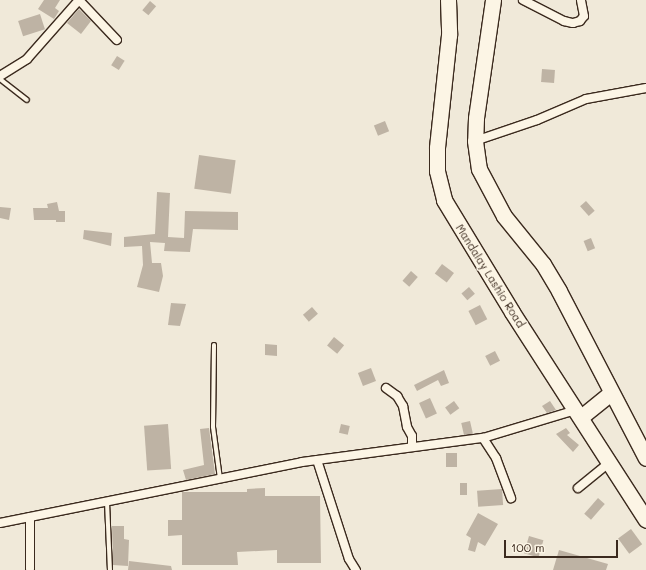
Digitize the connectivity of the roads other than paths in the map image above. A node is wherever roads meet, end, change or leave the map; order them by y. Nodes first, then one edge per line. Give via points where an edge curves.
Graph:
1 (79, 0) edge
2 (448, 0) edge
3 (493, 0) edge
4 (522, 0) edge
5 (581, 0) edge
6 (118, 40) dead end
7 (0, 78) edge
8 (646, 88) edge
9 (27, 100) dead end
10 (475, 141) junction
11 (214, 345) dead end
12 (386, 388) dead end
13 (611, 393) junction
14 (578, 414) junction
15 (483, 438) junction
16 (412, 446) junction
17 (646, 458) edge
18 (318, 460) junction
19 (610, 462) junction
20 (220, 479) junction
21 (578, 488) dead end
22 (511, 498) dead end
23 (107, 502) junction
24 (30, 517) junction
25 (646, 520) edge
26 (0, 523) edge
27 (30, 569) edge
28 (355, 569) edge
29 (110, 570) edge

1 - 6 street
1 - 7 street via 27,59
2 - 14 highway, Mandalay Lashio Road via 449,35 437,148 441,189 454,218
3 - 10 highway
4 - 5 street via 573,23 580,21 584,16
7 - 9 lane
8 - 10 street via 586,99 537,120
10 - 13 highway via 483,180 504,216 550,276
11 - 20 lane via 213,427
12 - 16 street via 397,396 403,406 407,427 412,436
13 - 14 highway
13 - 17 highway
14 - 15 street
14 - 19 highway, Mandalay Lashio Road
15 - 16 street
15 - 22 street via 496,458
16 - 18 street
18 - 20 street
18 - 28 street via 349,559
19 - 21 street
19 - 25 highway, Mandalay Lashio Road
20 - 23 street
23 - 24 street
23 - 29 lane
24 - 26 street
24 - 27 street

